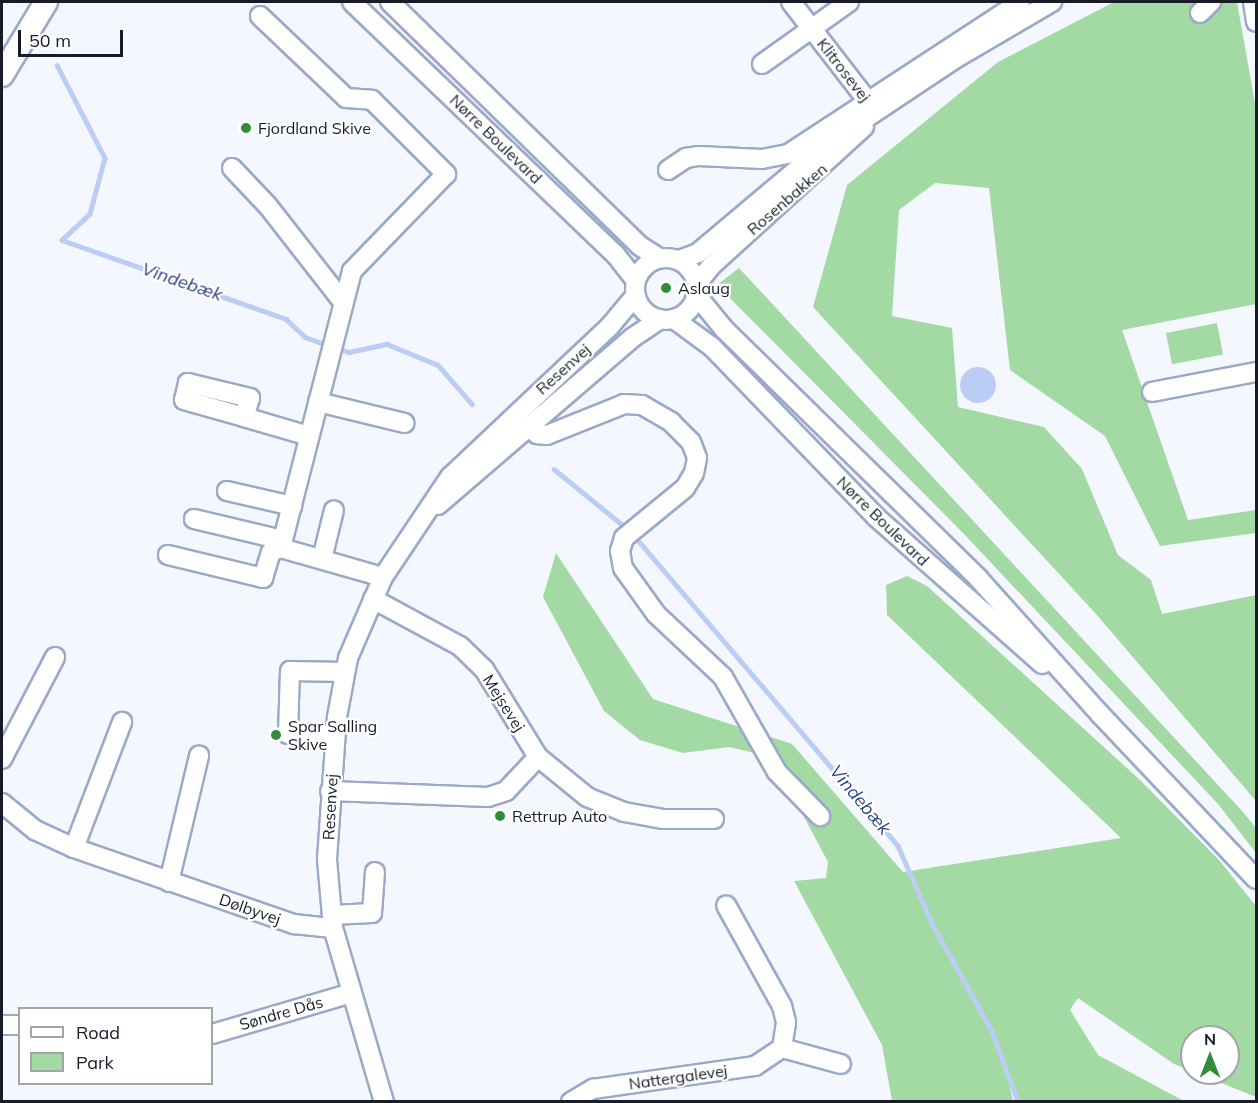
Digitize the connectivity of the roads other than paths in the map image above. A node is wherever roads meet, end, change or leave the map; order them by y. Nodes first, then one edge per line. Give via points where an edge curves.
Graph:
1 (32, 2) edge
2 (46, 2) edge
3 (352, 2) edge
4 (390, 2) edge
5 (791, 2) edge
6 (849, 2) edge
7 (1020, 2) edge
8 (1052, 2) edge
9 (1252, 2) edge
10 (260, 16) dead end
11 (1257, 22) edge
12 (811, 27) junction
13 (2, 51) edge
14 (762, 64) dead end
15 (2, 75) edge
16 (872, 106) junction
17 (232, 168) dead end
18 (668, 170) dead end
19 (659, 258) junction
20 (679, 260) junction
21 (636, 288) junction
22 (697, 290) junction
23 (343, 302) junction
24 (667, 319) junction
25 (1257, 372) edge
26 (1152, 392) dead end
27 (318, 402) junction
28 (244, 417) dead end
29 (404, 423) dead end
30 (530, 426) junction
31 (309, 436) junction
32 (227, 491) dead end
33 (292, 506) junction
34 (334, 510) dead end
35 (194, 519) dead end
36 (418, 523) junction
37 (282, 544) junction
38 (168, 555) dead end
39 (322, 559) junction
40 (383, 577) junction
41 (373, 599) junction
42 (55, 657) dead end
43 (345, 672) junction
44 (1100, 714) junction
45 (122, 722) dead end
46 (335, 735) junction
47 (199, 756) dead end
48 (538, 757) junction
49 (2, 759) edge
50 (330, 791) junction
51 (2, 803) edge
52 (820, 816) dead end
53 (714, 819) dead end
54 (74, 848) junction
55 (375, 872) dead end
56 (1257, 879) edge
57 (169, 882) junction
58 (726, 905) dead end
59 (333, 922) junction
60 (351, 993) junction
61 (2, 1024) edge
62 (18, 1025) edge
63 (213, 1034) edge
64 (782, 1048) junction
65 (841, 1064) dead end
66 (384, 1101) edge
67 (571, 1101) edge

1 - 13 main road
2 - 15 main road
3 - 21 street, Nørre Boulevard via 615,254
4 - 19 street, Nørre Boulevard via 640,246
5 - 12 street, Klitrosevej
6 - 12 street, Klitrosevej
7 - 16 street
8 - 16 street, Rosenbakken
9 - 11 street
10 - 23 street via 346,98 372,100 447,174 352,271
12 - 14 street, Klitrosevej
12 - 16 street, Klitrosevej
16 - 18 street via 777,159 699,156 686,158
16 - 20 street, Rosenbakken via 698,253
16 - 22 street, Rosenbakken via 846,147 711,266
17 - 23 street via 268,206
19 - 20 street
19 - 21 street via 645,266
20 - 22 street via 691,270
21 - 24 street via 644,311
21 - 36 street, Resenvej via 610,326 450,477
22 - 24 street via 688,311
22 - 44 street, Nørre Boulevard via 723,328 978,578
23 - 27 street
24 - 30 street, Resenvej
24 - 44 street, Nørre Boulevard via 712,347 876,517
25 - 26 street
27 - 29 street
27 - 31 street
28 - 31 street
30 - 36 street, Resenvej
30 - 52 street via 537,434 547,435 624,404 642,405 671,422 692,442 697,458 694,472 685,488 624,538 620,551 623,568 656,614 723,677 777,772
31 - 33 street
32 - 33 street
33 - 37 street
34 - 39 street
35 - 37 street
36 - 40 street, Resenvej
37 - 38 street via 271,552 262,578
37 - 39 street
39 - 40 street
40 - 41 street, Resenvej
41 - 43 street, Resenvej
41 - 48 street, Mejsevej via 460,646 484,669
42 - 49 street
43 - 46 street, Resenvej
43 - 46 street via 290,671 288,734
44 - 56 street, Nørre Boulevard
45 - 54 street
46 - 50 street, Resenvej
47 - 57 street
48 - 50 street via 506,790 488,797
48 - 53 street, Mejsevej via 587,797 624,812 662,819
50 - 59 street, Resenvej via 327,860
51 - 54 street, Dølbyvej via 36,830
54 - 57 street, Dølbyvej
55 - 59 street, Dølbyvej via 372,913
57 - 59 street, Dølbyvej via 294,924
58 - 64 street via 782,1005 786,1036
59 - 60 street, Resenvej
60 - 63 street, Søndre Dås
60 - 66 street, Resenvej
61 - 62 street
64 - 65 street
64 - 67 street, Nattergalevej via 755,1066 593,1089

